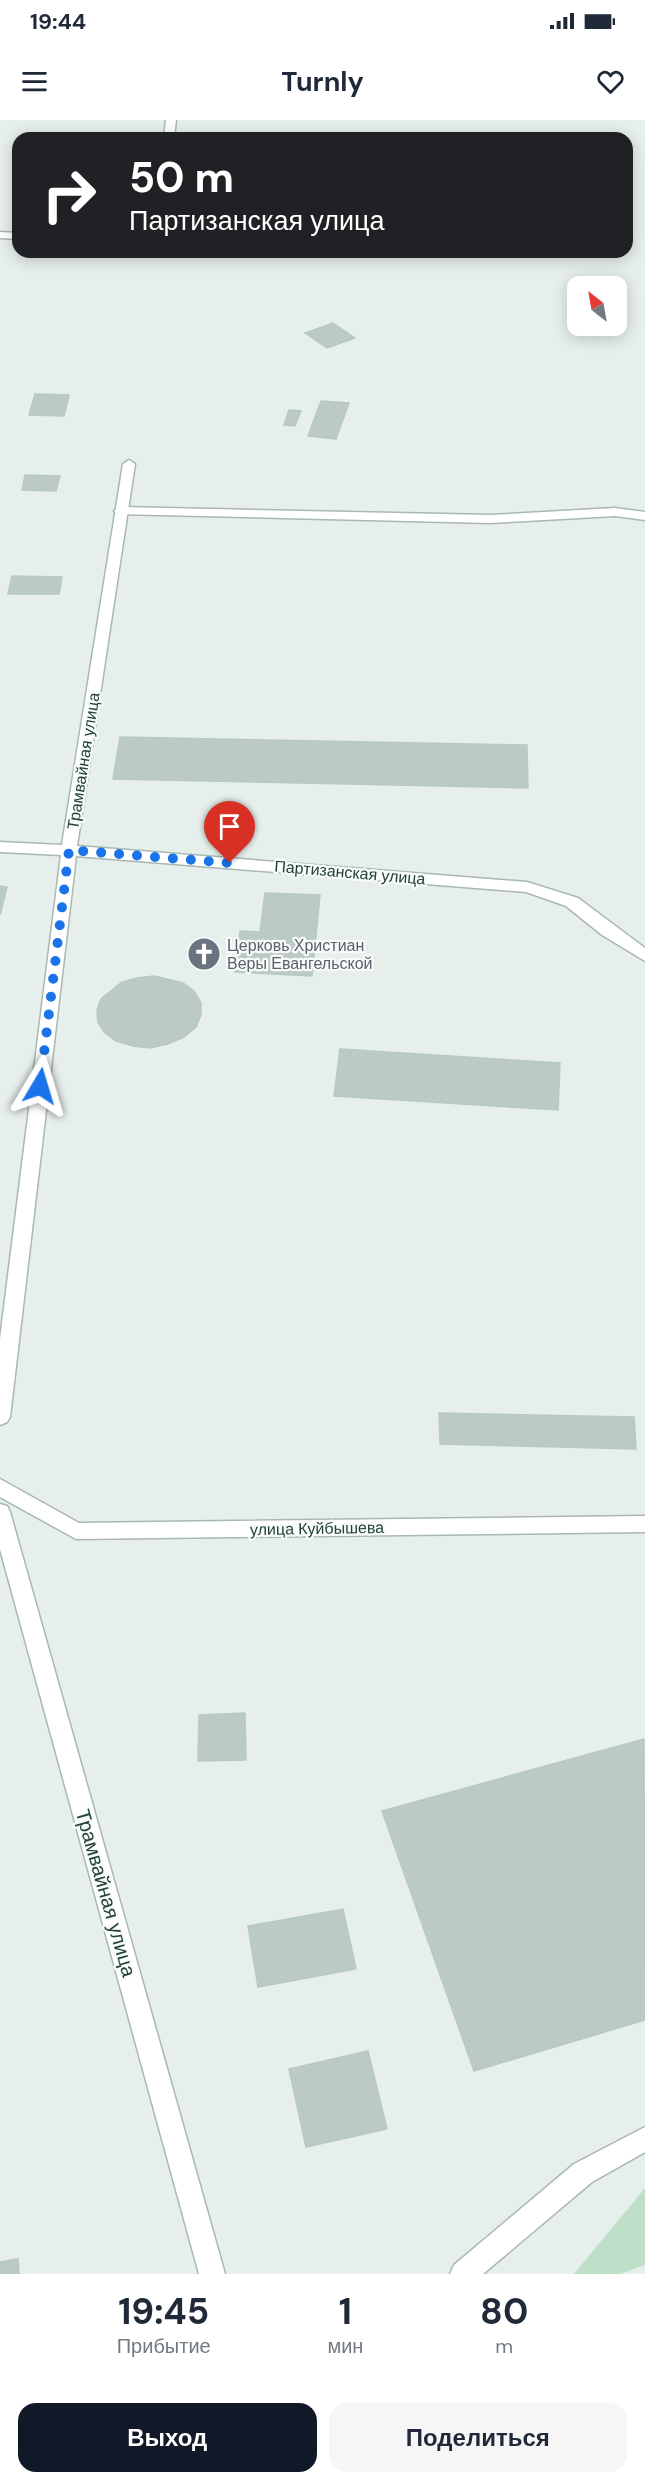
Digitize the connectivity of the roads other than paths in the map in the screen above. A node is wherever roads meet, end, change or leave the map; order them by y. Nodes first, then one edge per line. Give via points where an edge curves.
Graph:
1 (129, 464) dead end
2 (121, 511) junction
3 (645, 516) edge
4 (0, 847) edge
5 (69, 850) junction
6 (645, 956) edge
7 (0, 1417) edge
8 (0, 1487) edge
9 (0, 1512) edge
10 (645, 1524) edge
11 (645, 2139) edge
12 (212, 2274) edge
13 (463, 2274) edge

1 - 2 street, Трамвайная улица
2 - 3 street via 490,519 615,512
2 - 5 street, Трамвайная улица
4 - 5 street, Партизанская улица
5 - 6 street, Партизанская улица via 527,887 572,902
5 - 7 street, Трамвайная улица
8 - 10 street, улица Куйбышева via 76,1531
9 - 12 street, Трамвайная улица
11 - 13 street via 583,2173

